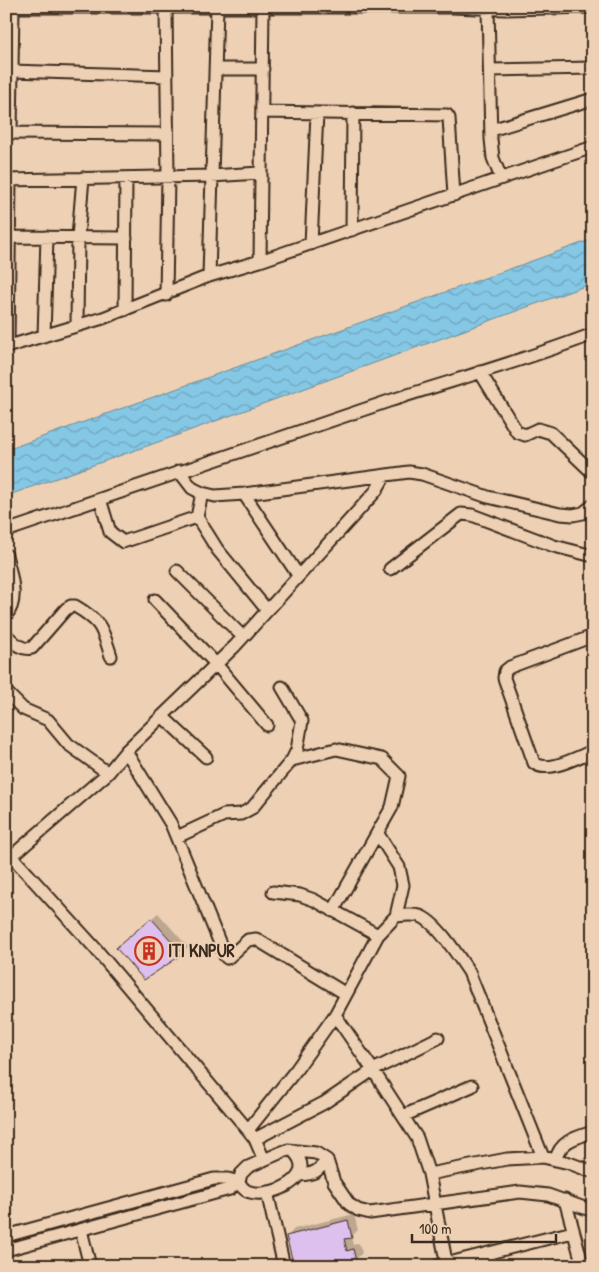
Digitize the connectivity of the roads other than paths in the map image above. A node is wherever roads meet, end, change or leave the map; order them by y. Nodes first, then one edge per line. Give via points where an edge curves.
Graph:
1 (10, 7) edge
2 (78, 7) edge
3 (203, 7) edge
4 (217, 7) edge
5 (263, 7) edge
6 (451, 7) edge
7 (593, 7) edge
8 (166, 8) junction
9 (488, 8) junction
10 (505, 8) edge
11 (593, 68) edge
12 (215, 69) junction
13 (263, 69) junction
14 (490, 70) junction
15 (12, 71) junction
16 (167, 76) junction
17 (593, 99) edge
18 (262, 112) junction
19 (317, 113) junction
20 (353, 114) junction
21 (491, 130) junction
22 (9, 133) edge
23 (167, 134) junction
24 (593, 147) edge
25 (260, 173) junction
26 (211, 176) junction
27 (168, 177) junction
28 (83, 178) junction
29 (126, 178) junction
30 (500, 178) junction
31 (8, 180) edge
32 (454, 195) junction
33 (352, 230) junction
34 (9, 236) junction
35 (47, 237) junction
36 (78, 237) junction
37 (126, 238) junction
38 (311, 244) junction
39 (260, 262) junction
40 (209, 276) junction
41 (166, 295) junction
42 (124, 310) junction
43 (77, 326) junction
44 (593, 334) edge
45 (44, 336) junction
46 (7, 346) edge
47 (480, 372) junction
48 (179, 471) junction
49 (593, 473) edge
50 (384, 477) junction
51 (202, 493) junction
52 (244, 494) junction
53 (100, 498) junction
54 (593, 505) edge
55 (197, 517) junction
56 (6, 531) edge
57 (6, 555) edge
58 (593, 556) edge
59 (390, 569) dead end
60 (177, 571) dead end
61 (298, 575) junction
62 (155, 600) dead end
63 (267, 610) junction
64 (6, 615) edge
65 (6, 635) edge
66 (593, 636) edge
67 (242, 637) junction
68 (112, 656) dead end
69 (216, 664) junction
70 (282, 687) dead end
71 (6, 692) edge
72 (162, 716) junction
73 (267, 725) dead end
74 (593, 751) edge
75 (126, 752) junction
76 (206, 758) dead end
77 (292, 760) junction
78 (108, 773) junction
79 (378, 834) junction
80 (177, 837) junction
81 (9, 853) edge
82 (273, 892) dead end
83 (333, 911) junction
84 (396, 916) junction
85 (378, 935) junction
86 (346, 994) junction
87 (335, 1015) junction
88 (438, 1038) dead end
89 (373, 1070) junction
90 (472, 1086) dead end
91 (403, 1116) junction
92 (593, 1132) edge
93 (252, 1135) junction
94 (294, 1152) junction
95 (543, 1157) junction
96 (264, 1160) junction
97 (327, 1160) junction
98 (556, 1160) junction
99 (593, 1172) edge
100 (429, 1174) junction
101 (299, 1175) junction
102 (239, 1182) junction
103 (267, 1192) junction
104 (564, 1200) junction
105 (434, 1203) junction
106 (593, 1211) edge
107 (81, 1230) junction
108 (574, 1232) junction
109 (6, 1236) edge
110 (6, 1250) edge
111 (488, 1253) junction
112 (444, 1265) edge
113 (90, 1266) edge
114 (284, 1266) edge
115 (491, 1266) edge
116 (583, 1266) edge

1 - 2 street
1 - 15 street
2 - 8 street
3 - 4 street
3 - 8 street
4 - 5 street
4 - 12 street
5 - 6 street
5 - 13 street
6 - 9 street
7 - 10 street
8 - 16 street
9 - 10 street
9 - 14 street
11 - 14 street
12 - 13 street
12 - 26 street
13 - 18 street
14 - 21 street
15 - 16 street
15 - 22 street
16 - 23 street
17 - 21 street
18 - 19 street
18 - 25 street
19 - 20 street
19 - 38 street
20 - 32 street via 447,115
20 - 33 street
21 - 30 street via 493,158
22 - 23 street
23 - 27 street
24 - 30 street
25 - 26 street
25 - 39 street
26 - 27 street
26 - 40 street
27 - 29 street
27 - 41 street
28 - 29 street
28 - 31 street
28 - 36 street
29 - 37 street
30 - 32 street
31 - 34 street
32 - 33 street
33 - 38 street
34 - 35 street
34 - 46 street
35 - 36 street
35 - 45 street
36 - 37 street
36 - 43 street
37 - 42 street
38 - 39 street
39 - 40 street
40 - 41 street
41 - 42 street
42 - 43 street
43 - 45 street
44 - 47 street
45 - 46 street
47 - 48 street
47 - 49 street via 517,432 525,435 538,429 551,433
48 - 51 street via 192,488
48 - 53 street
50 - 52 street
50 - 54 street via 410,472 422,474 488,497 560,514 583,513
50 - 61 street via 376,491
51 - 52 street via 215,496
51 - 55 street
52 - 61 street
53 - 55 street via 110,532 123,542
53 - 56 street
55 - 63 street via 217,549
57 - 64 street via 13,592 10,612
58 - 59 street via 461,514
60 - 67 street
61 - 63 street
62 - 69 street
63 - 67 street
65 - 68 street via 21,648 32,648 66,609 75,606 97,621
66 - 74 street via 510,667 504,678 534,764 548,768
67 - 69 street
69 - 72 street
69 - 73 street
70 - 77 street via 302,721
71 - 78 street via 23,709 48,720 68,744
72 - 75 street
72 - 76 street
75 - 78 street
75 - 80 street
77 - 79 street via 336,749 382,760 399,776 392,807
77 - 80 street via 252,808 240,814 224,815
78 - 81 street
79 - 83 street
79 - 84 street via 399,867 403,885
80 - 86 street via 224,956 229,957 248,940 256,939
81 - 93 street via 95,948
82 - 83 street via 300,895
83 - 85 street
84 - 85 street
84 - 95 street via 421,917 431,924 469,972
85 - 86 street
86 - 87 street
87 - 89 street
87 - 93 street
88 - 89 street
89 - 91 street
89 - 93 street via 324,1103
90 - 91 street
91 - 100 street via 417,1138
92 - 98 street via 560,1147
93 - 96 street
94 - 96 street via 288,1150
94 - 97 street via 316,1153
94 - 101 street via 300,1160
95 - 98 street
95 - 100 street via 508,1159
96 - 102 street via 248,1167
97 - 101 street via 318,1171
97 - 105 street via 334,1182 349,1204 358,1210 370,1213
98 - 99 street
100 - 105 street
101 - 103 street via 292,1182
102 - 103 street via 248,1191
102 - 107 street via 230,1189
102 - 109 street via 214,1179
103 - 114 street
104 - 105 street via 520,1192
104 - 106 street
104 - 108 street
105 - 112 street
107 - 110 street
107 - 113 street
108 - 111 street
108 - 116 street
111 - 112 street
111 - 115 street

